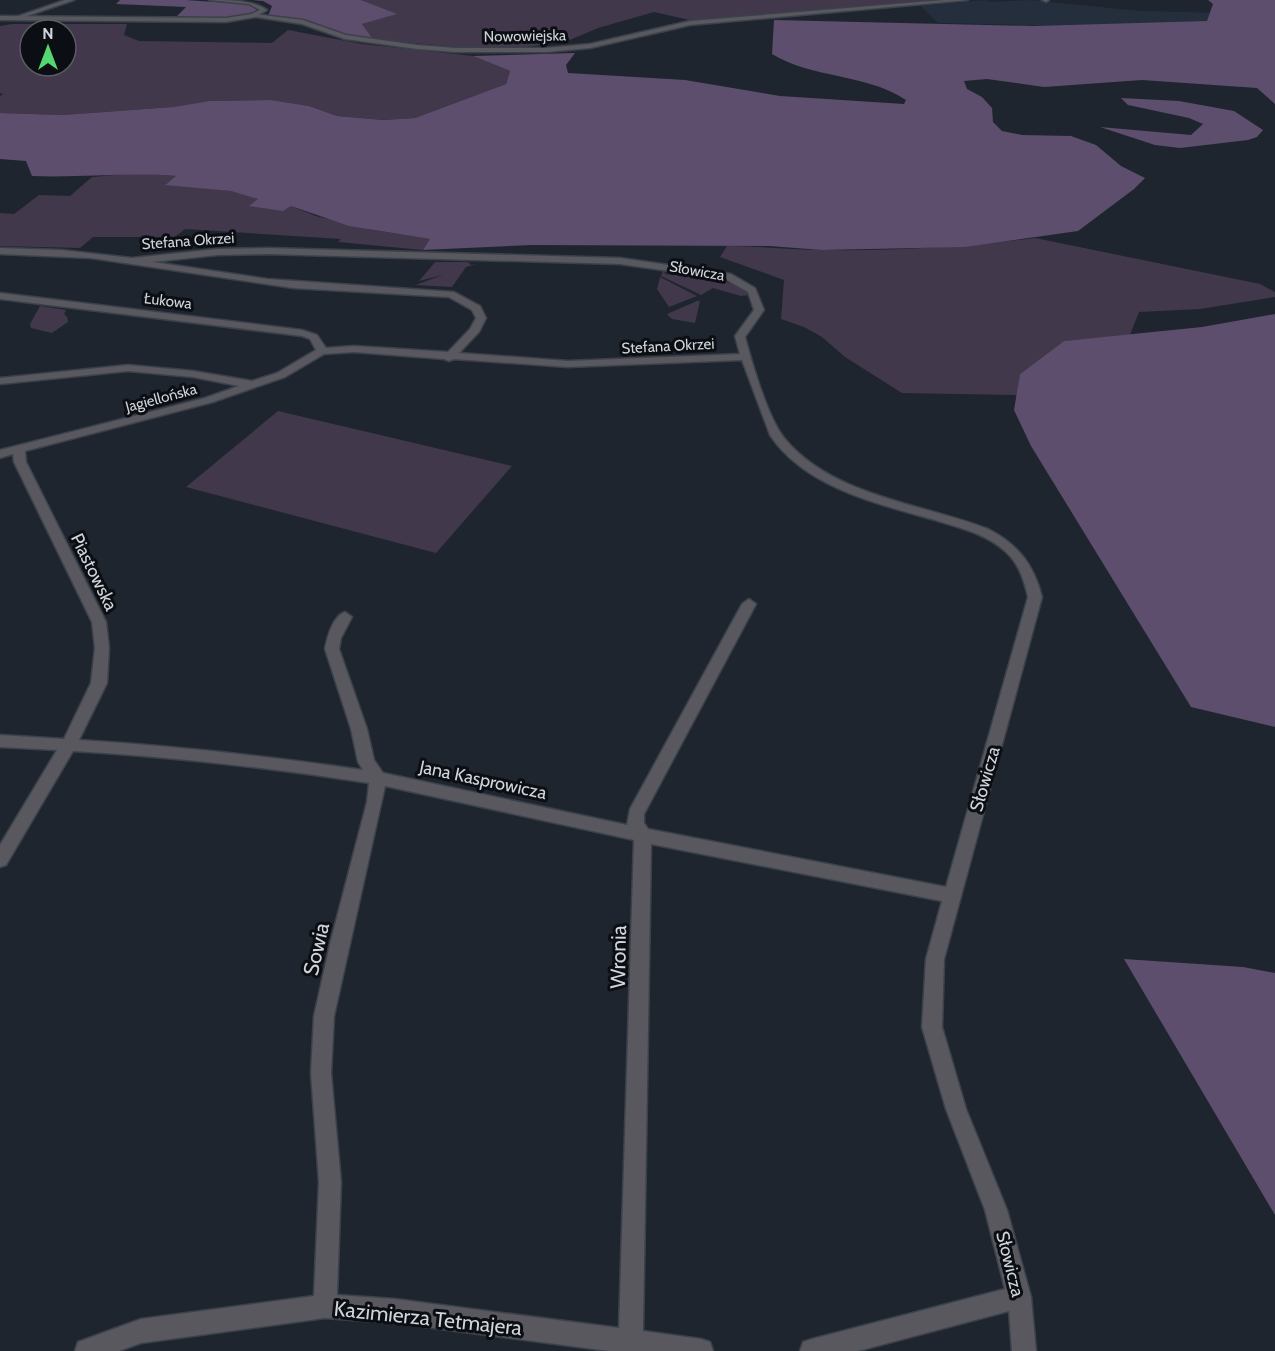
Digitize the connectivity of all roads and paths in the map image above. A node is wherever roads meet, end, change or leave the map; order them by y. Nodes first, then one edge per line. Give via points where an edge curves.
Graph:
1 (72, 0) edge
2 (212, 0) edge
3 (965, 0) edge
4 (253, 16) junction
5 (0, 18) edge
6 (16, 18) junction
7 (0, 251) edge
8 (133, 261) junction
9 (620, 261) joint
10 (0, 296) edge
11 (322, 351) junction
12 (745, 357) junction
13 (449, 358) junction
14 (0, 381) edge
15 (253, 385) junction
16 (19, 450) junction
17 (0, 454) edge
18 (749, 604) dead end
19 (345, 617) dead end
20 (0, 741) edge
21 (68, 746) junction
22 (378, 777) junction
23 (644, 835) junction
24 (0, 860) edge
25 (952, 896) junction
26 (1019, 1297) junction
27 (325, 1306) junction
28 (630, 1347) edge
29 (87, 1351) edge
30 (701, 1351) edge
31 (812, 1351) edge
32 (1024, 1351) edge

1 - 6 street
2 - 4 street via 250,2 264,8
3 - 4 street, Nowowiejska via 690,23 571,49 493,51 384,43 345,37 303,22
4 - 6 street, Nowowiejska via 226,20
5 - 6 street, Nowowiejska
7 - 8 street
8 - 9 street, Stefana Okrzei via 268,251
8 - 13 street, Stefana Okrzei via 244,280 451,294 476,308 481,318
9 - 12 street, Słowicza via 716,273 748,286 756,295 759,310 740,336
10 - 11 street, Łukowa via 291,331 312,335
11 - 13 street, Stefana Okrzei via 354,349
11 - 15 street, Jagiellońska via 281,375
12 - 13 street, Stefana Okrzei via 568,364
12 - 25 street, Słowicza via 779,441 809,466 842,486 989,535 1010,548 1032,579 1035,597
14 - 15 street via 128,368
15 - 16 street, Jagiellońska
16 - 17 street, Jagiellońska
16 - 21 street, Piastowska via 20,462 99,622 99,683
18 - 23 street, Wronia via 636,814 635,825
19 - 22 street via 332,649 366,762
20 - 21 street, Jana Kasprowicza
21 - 22 street, Jana Kasprowicza via 166,751
21 - 24 street, Piastowska
22 - 23 street, Jana Kasprowicza
22 - 27 street, Sowia via 324,1016 321,1072 330,1182
23 - 25 street, Jana Kasprowicza
23 - 28 street, Wronia
25 - 26 street, Słowicza via 935,959 932,1027 956,1110 996,1210
26 - 31 street
26 - 32 street, Słowicza
27 - 28 street, Kazimierza Tetmajera via 395,1311
27 - 29 street, Kazimierza Tetmajera via 141,1331
28 - 30 street, Kazimierza Tetmajera

